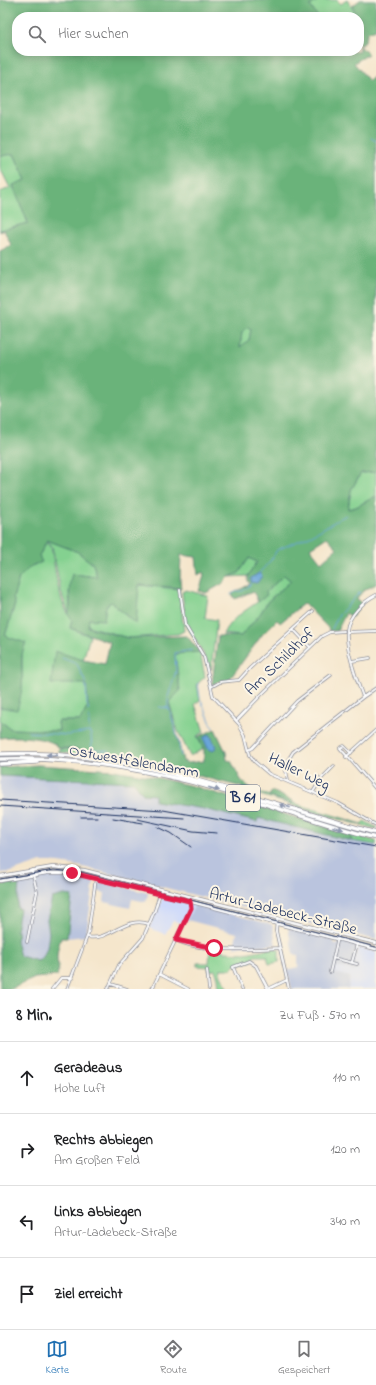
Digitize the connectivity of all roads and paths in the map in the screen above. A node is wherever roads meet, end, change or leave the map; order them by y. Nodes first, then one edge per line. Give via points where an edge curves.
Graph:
1 (180, 590) dead end
2 (376, 595) edge
3 (313, 611) dead end
4 (293, 629) junction
5 (376, 631) edge
6 (346, 632) junction
7 (310, 647) junction
8 (370, 658) dead end
9 (352, 661) junction
10 (331, 675) dead end
11 (211, 687) junction
12 (376, 688) edge
13 (363, 697) junction
14 (237, 720) junction
15 (376, 730) edge
16 (249, 750) junction
17 (351, 753) junction
18 (0, 754) edge
19 (346, 757) junction
20 (0, 759) edge
21 (0, 764) edge
22 (108, 766) junction
23 (334, 766) dead end
24 (318, 776) dead end
25 (320, 780) junction
26 (288, 782) junction
27 (376, 789) edge
28 (313, 792) junction
29 (376, 825) edge
30 (376, 832) edge
31 (376, 838) edge
32 (32, 870) junction
33 (0, 876) edge
34 (33, 876) junction
35 (96, 878) junction
36 (0, 881) edge
37 (162, 888) junction
38 (160, 894) junction
39 (190, 901) junction
40 (278, 918) junction
41 (276, 923) junction
42 (149, 924) junction
43 (339, 933) junction
44 (87, 937) junction
45 (337, 938) junction
46 (176, 940) junction
47 (27, 942) dead end
48 (357, 943) junction
49 (376, 943) edge
50 (280, 948) junction
51 (376, 949) edge
52 (333, 958) junction
53 (352, 962) junction
54 (357, 964) dead end
55 (207, 970) dead end
56 (330, 972) dead end
57 (159, 974) junction
58 (72, 978) junction
59 (288, 980) junction
60 (110, 984) junction
61 (52, 989) edge
62 (67, 989) edge
63 (108, 989) edge
64 (127, 989) edge
65 (152, 989) edge
66 (188, 989) edge
67 (209, 989) edge
68 (242, 989) edge
69 (268, 989) edge
70 (289, 989) edge

1 - 11 street, Haller Weg via 185,625 204,657
2 - 6 street via 358,610 349,622
3 - 4 street
4 - 7 street
4 - 11 street via 239,680 220,682
5 - 6 street, Am Schildhof
6 - 7 street, Am Schildhof via 324,634
6 - 9 street
7 - 14 street, Am Schildhof
8 - 9 street
9 - 13 street
10 - 16 street via 297,700
11 - 14 street, Haller Weg via 215,699
12 - 13 street
13 - 26 street via 293,752 285,765
14 - 16 street, Haller Weg via 246,735
15 - 17 street
16 - 26 street, Haller Weg via 253,760 263,770
17 - 19 street
17 - 19 street via 344,746 341,747 340,750
30 -> 18 highway, Ostwestfalendamm / B 61 via 162,770 83,757
19 - 27 street
20 - 22 highway, Ostwestfalendamm / B 61 via 50,760
21 - 22 highway, B 61 via 36,762
22 -> 31 highway, Ostwestfalendamm / B 61 via 187,781
23 - 25 street
24 - 25 street
25 - 28 street
26 - 28 street, Haller Weg
28 - 29 street, Haller Weg
32 - 33 street, Artur-Ladebeck-Straße
32 - 34 street
32 - 37 street, Artur-Ladebeck-Straße via 74,868
34 - 35 street, Artur-Ladebeck-Straße via 61,872
34 - 36 street, Artur-Ladebeck-Straße
34 - 47 street via 37,892
35 - 38 street, Artur-Ladebeck-Straße
35 - 44 street
37 - 38 street
37 - 40 street, Artur-Ladebeck-Straße
38 - 39 street, Artur-Ladebeck-Straße
38 - 42 street
39 - 41 street, Artur-Ladebeck-Straße
39 - 46 street via 191,909
40 - 41 street
40 - 43 street, Artur-Ladebeck-Straße
41 - 45 street, Artur-Ladebeck-Straße
41 - 50 street
42 - 44 street via 132,922 101,935
42 - 60 street via 141,941 118,966
43 - 45 street
43 - 49 street, Artur-Ladebeck-Straße
44 - 58 street
45 - 48 street, Artur-Ladebeck-Straße
45 - 52 street
46 - 50 street via 214,948
46 - 57 street
48 - 51 street, Artur-Ladebeck-Straße
48 - 53 street
50 - 59 street
52 - 53 street
52 - 56 street
53 - 54 street
55 - 67 street
57 - 65 street
57 - 66 street
58 - 61 street via 61,978
58 - 62 street
59 - 69 street
59 - 70 street
60 - 63 street
60 - 64 street
68 - 69 street via 233,967 249,961 254,963

